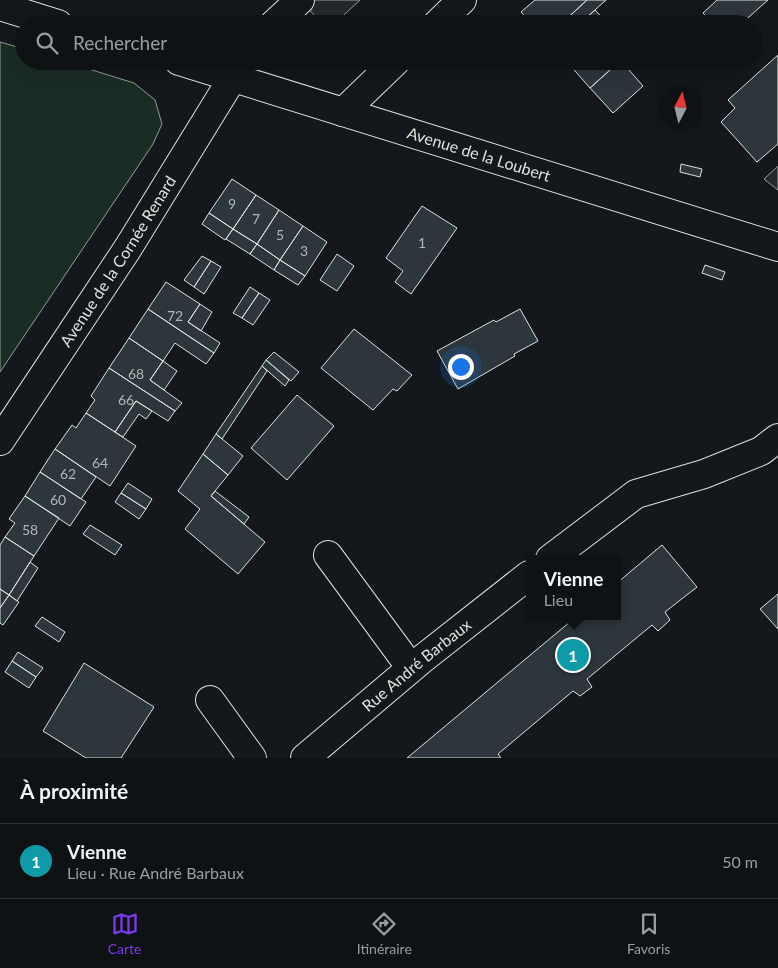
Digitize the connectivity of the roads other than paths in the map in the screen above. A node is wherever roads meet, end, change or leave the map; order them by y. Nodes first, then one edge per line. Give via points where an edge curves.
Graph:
1 (300, 0) edge
2 (462, 0) edge
3 (0, 6) edge
4 (29, 15) edge
5 (284, 15) edge
6 (446, 15) edge
7 (237, 70) edge
8 (240, 70) edge
9 (387, 70) edge
10 (343, 112) junction
11 (778, 247) edge
12 (778, 438) edge
13 (0, 441) edge
14 (328, 555) dead end
15 (555, 555) edge
16 (526, 577) edge
17 (411, 668) junction
18 (210, 700) dead end
19 (252, 758) edge
20 (305, 758) edge

1 - 5 street
2 - 6 street
3 - 4 street
7 - 13 street, Avenue de la Cornée Renard via 128,248
8 - 10 street, Avenue de la Loubert
9 - 10 street
10 - 11 street, Avenue de la Loubert
12 - 15 street via 761,451 704,474 636,494
14 - 17 street
16 - 17 street, Rue André Barbaux
17 - 20 street, Rue André Barbaux
18 - 19 street

